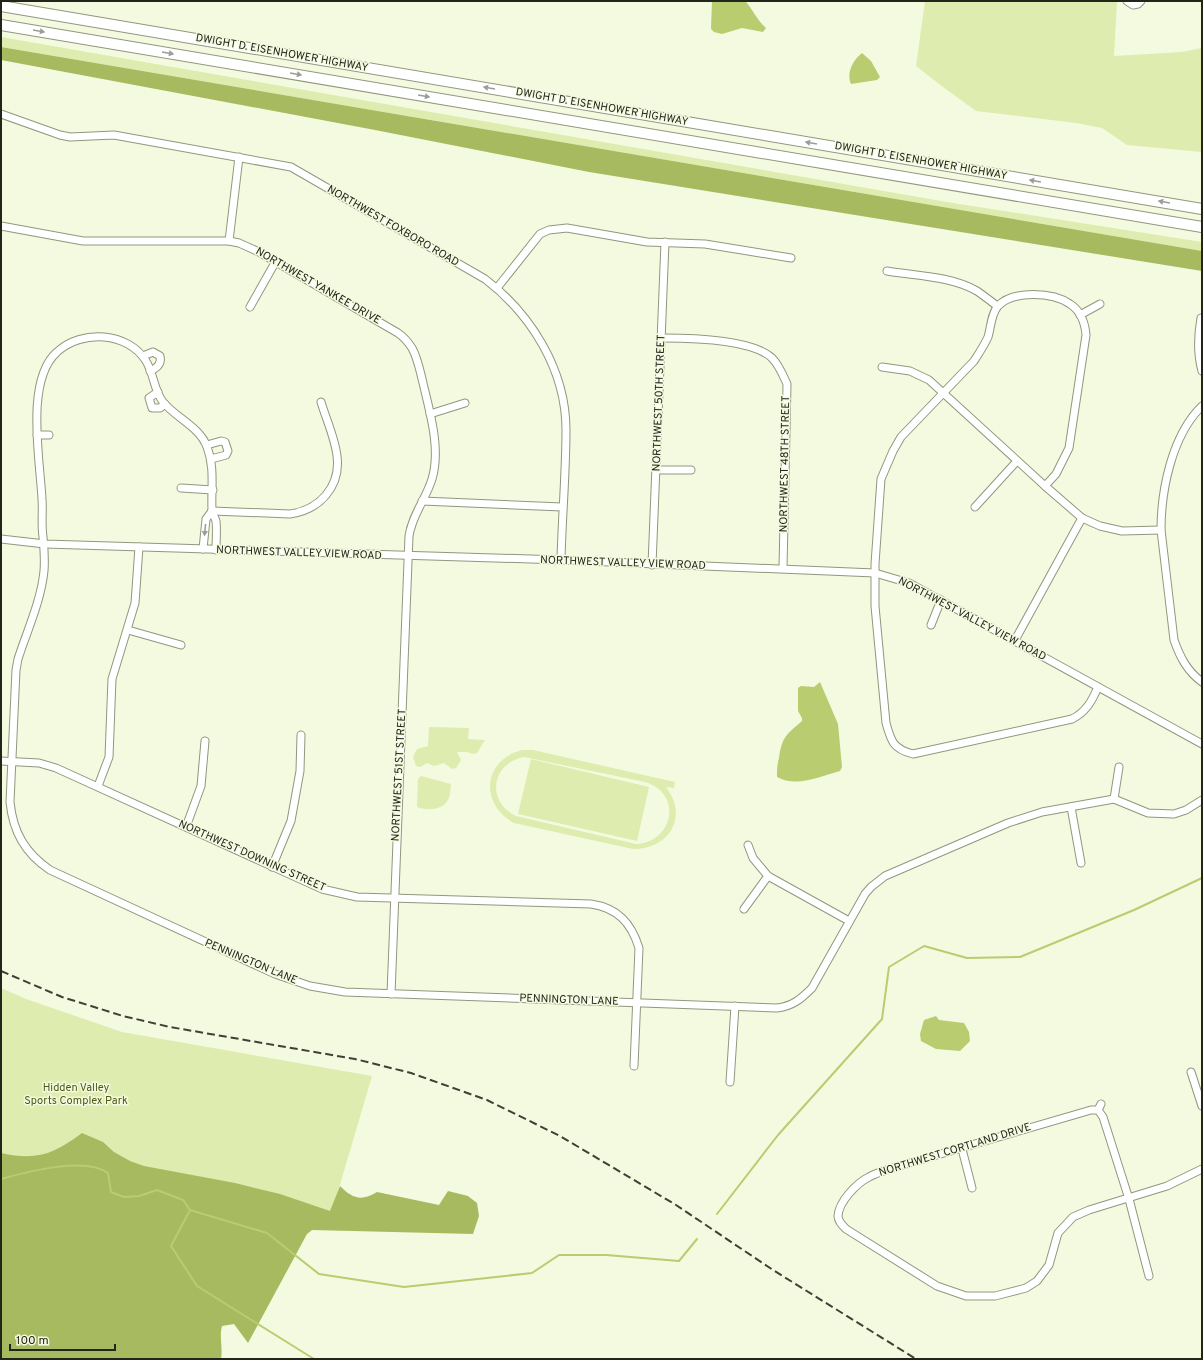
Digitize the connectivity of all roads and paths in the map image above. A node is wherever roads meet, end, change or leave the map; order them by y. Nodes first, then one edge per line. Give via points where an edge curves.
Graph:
1 (1127, 1) edge
2 (1141, 1) edge
3 (1, 6) edge
4 (1, 25) edge
5 (1, 114) edge
6 (239, 157) junction
7 (1202, 209) edge
8 (1, 226) edge
9 (1202, 227) edge
10 (229, 241) junction
11 (665, 242) junction
12 (791, 258) dead end
13 (276, 261) junction
14 (886, 271) dead end
15 (497, 288) junction
16 (1100, 304) dead end
17 (997, 306) junction
18 (250, 307) dead end
19 (1080, 315) junction
20 (1201, 318) dead end
21 (662, 338) junction
22 (143, 356) junction
23 (882, 367) dead end
24 (150, 371) junction
25 (1202, 371) edge
26 (158, 392) junction
27 (942, 392) junction
28 (321, 402) dead end
29 (465, 403) dead end
30 (165, 404) junction
31 (1202, 406) edge
32 (430, 414) junction
33 (37, 435) junction
34 (49, 435) dead end
35 (207, 445) junction
36 (211, 459) junction
37 (1018, 461) junction
38 (657, 470) junction
39 (691, 470) dead end
40 (1045, 486) junction
41 (180, 488) dead end
42 (213, 490) junction
43 (422, 501) junction
44 (562, 507) junction
45 (975, 507) dead end
46 (212, 511) junction
47 (1082, 518) junction
48 (1161, 530) junction
49 (1, 539) edge
50 (44, 544) junction
51 (139, 547) junction
52 (203, 549) junction
53 (216, 550) junction
54 (408, 557) junction
55 (561, 560) junction
56 (652, 565) junction
57 (783, 568) junction
58 (875, 573) junction
59 (941, 600) junction
60 (931, 626) dead end
61 (128, 630) junction
62 (1014, 640) junction
63 (181, 645) dead end
64 (1202, 682) edge
65 (1098, 686) junction
66 (301, 735) dead end
67 (205, 741) dead end
68 (1202, 744) edge
69 (1, 761) edge
70 (13, 761) junction
71 (1119, 767) dead end
72 (98, 786) junction
73 (1114, 799) junction
74 (1202, 800) edge
75 (1071, 807) junction
76 (186, 827) junction
77 (748, 845) dead end
78 (1082, 864) dead end
79 (272, 867) junction
80 (768, 876) junction
81 (394, 898) junction
82 (744, 909) dead end
83 (849, 921) junction
84 (391, 994) junction
85 (637, 1002) junction
86 (735, 1006) junction
87 (634, 1066) dead end
88 (1191, 1072) dead end
89 (730, 1082) dead end
90 (1202, 1106) edge
91 (962, 1149) junction
92 (1202, 1169) edge
93 (972, 1188) dead end
94 (1129, 1199) junction
95 (1149, 1276) dead end

1 - 2 street via 1133,5
7 -> 3 highway, DWIGHT D. EISENHOWER HIGHWAY
4 -> 9 highway, DWIGHT D. EISENHOWER HIGHWAY
5 - 6 street, NORTHWEST FOXBORO ROAD via 65,136 114,135
6 - 10 street
6 - 15 street, NORTHWEST FOXBORO ROAD via 291,167
8 - 10 street, NORTHWEST YANKEE DRIVE via 83,241
10 - 13 street, NORTHWEST YANKEE DRIVE via 247,246
11 - 12 street via 705,244
11 - 15 street via 647,242 567,228 549,230 540,234 531,243
11 - 21 street, NORTHWEST 50TH STREET
13 - 18 street
13 - 32 street, NORTHWEST YANKEE DRIVE via 405,339 417,359
14 - 17 street via 962,284
15 - 44 street, NORTHWEST FOXBORO ROAD via 532,327 548,356 559,384 566,428
16 - 19 street
17 - 19 street via 1013,296 1030,294 1062,300 1070,304
17 - 27 street via 983,348 974,361
19 - 40 street via 1085,324 1086,335 1069,448 1056,474
20 - 25 street via 1198,349
21 - 38 street, NORTHWEST 50TH STREET
21 - 57 street, NORTHWEST 48TH STREET via 705,339 759,350 771,358 781,370 787,384
22 - 24 street
22 - 24 street via 153,352 160,356 160,364
22 - 33 street, PENNINGTON LANE via 126,343 105,337 84,338 66,345 45,368 40,381
23 - 27 street via 920,375
24 - 26 street
26 - 30 street
26 - 30 street via 149,398 152,408 160,408
27 - 37 street
27 - 58 street via 901,437 886,466 879,494
28 - 46 street via 338,466 335,481 320,501 302,512 290,514
29 - 32 street
30 - 35 street via 199,434
31 - 48 street via 1185,429 1170,464 1165,482
32 - 43 street, NORTHWEST YANKEE DRIVE via 435,446 434,468 432,480
33 - 34 street
33 - 50 street, PENNINGTON LANE
35 - 36 street
35 - 36 street via 221,441 227,446 226,455
36 - 42 street
37 - 40 street
37 - 45 street
38 - 39 street
38 - 56 street, NORTHWEST 50TH STREET
40 - 47 street
41 - 42 street
42 - 46 street
43 - 44 street
43 - 54 street, NORTHWEST YANKEE DRIVE via 410,528
44 - 55 street, NORTHWEST FOXBORO ROAD
46 -> 52 street via 206,519
46 - 53 street via 216,521
47 - 48 street via 1100,526 1122,531
47 - 62 street
48 - 64 street via 1174,640 1186,667
49 - 50 street, NORTHWEST VALLEY VIEW ROAD
50 - 51 street, NORTHWEST VALLEY VIEW ROAD
50 - 70 street, PENNINGTON LANE via 44,573 17,665
51 - 52 street, NORTHWEST VALLEY VIEW ROAD
51 - 61 street via 135,603
52 - 53 street, NORTHWEST VALLEY VIEW ROAD
53 - 54 street, NORTHWEST VALLEY VIEW ROAD
54 - 55 street, NORTHWEST VALLEY VIEW ROAD
54 - 81 street, NORTHWEST 51ST STREET
55 - 56 street, NORTHWEST VALLEY VIEW ROAD
56 - 57 street, NORTHWEST VALLEY VIEW ROAD
57 - 58 street, NORTHWEST VALLEY VIEW ROAD
58 - 59 street, NORTHWEST VALLEY VIEW ROAD via 909,583
58 - 65 street via 875,606 886,723 894,746 904,752 913,754 1072,719 1088,707
59 - 60 street
59 - 62 street, NORTHWEST VALLEY VIEW ROAD
61 - 63 street
61 - 72 street via 112,679 108,757
62 - 65 street, NORTHWEST VALLEY VIEW ROAD
65 - 68 street, NORTHWEST VALLEY VIEW ROAD
66 - 79 street via 300,771 291,821
67 - 76 street via 201,786
69 - 70 street, NORTHWEST DOWNING STREET
70 - 72 street, NORTHWEST DOWNING STREET via 46,764
70 - 84 street, PENNINGTON LANE via 10,802 13,823 25,848 50,870 289,980 329,990
71 - 73 street
72 - 76 street, NORTHWEST DOWNING STREET
73 - 74 street via 1136,809 1161,814 1174,814 1186,810
73 - 75 street, PENNINGTON LANE
75 - 78 street
75 - 83 street, PENNINGTON LANE via 1008,823 885,876 865,894
76 - 79 street, NORTHWEST DOWNING STREET
77 - 80 street via 753,858
79 - 81 street, NORTHWEST DOWNING STREET via 322,889 344,895
80 - 82 street
80 - 83 street
81 - 84 street, NORTHWEST 51ST STREET
81 - 85 street, NORTHWEST DOWNING STREET via 591,904 611,909 626,921 636,937 639,948
83 - 86 street, PENNINGTON LANE via 812,988 801,999 777,1008
84 - 85 street, PENNINGTON LANE
85 - 86 street, PENNINGTON LANE
85 - 87 street
86 - 89 street
88 - 90 street
91 - 93 street
91 - 94 street, NORTHWEST CORTLAND DRIVE via 1100,1107
91 - 94 street, NORTHWEST CORTLAND DRIVE via 868,1177 842,1205 838,1225 936,1286 966,1296 982,1298 1011,1293 1037,1281 1052,1256 1058,1234 1072,1217
92 - 94 street, NORTHWEST CORTLAND DRIVE via 1167,1186
94 - 95 street, NORTHWEST CORTLAND DRIVE

